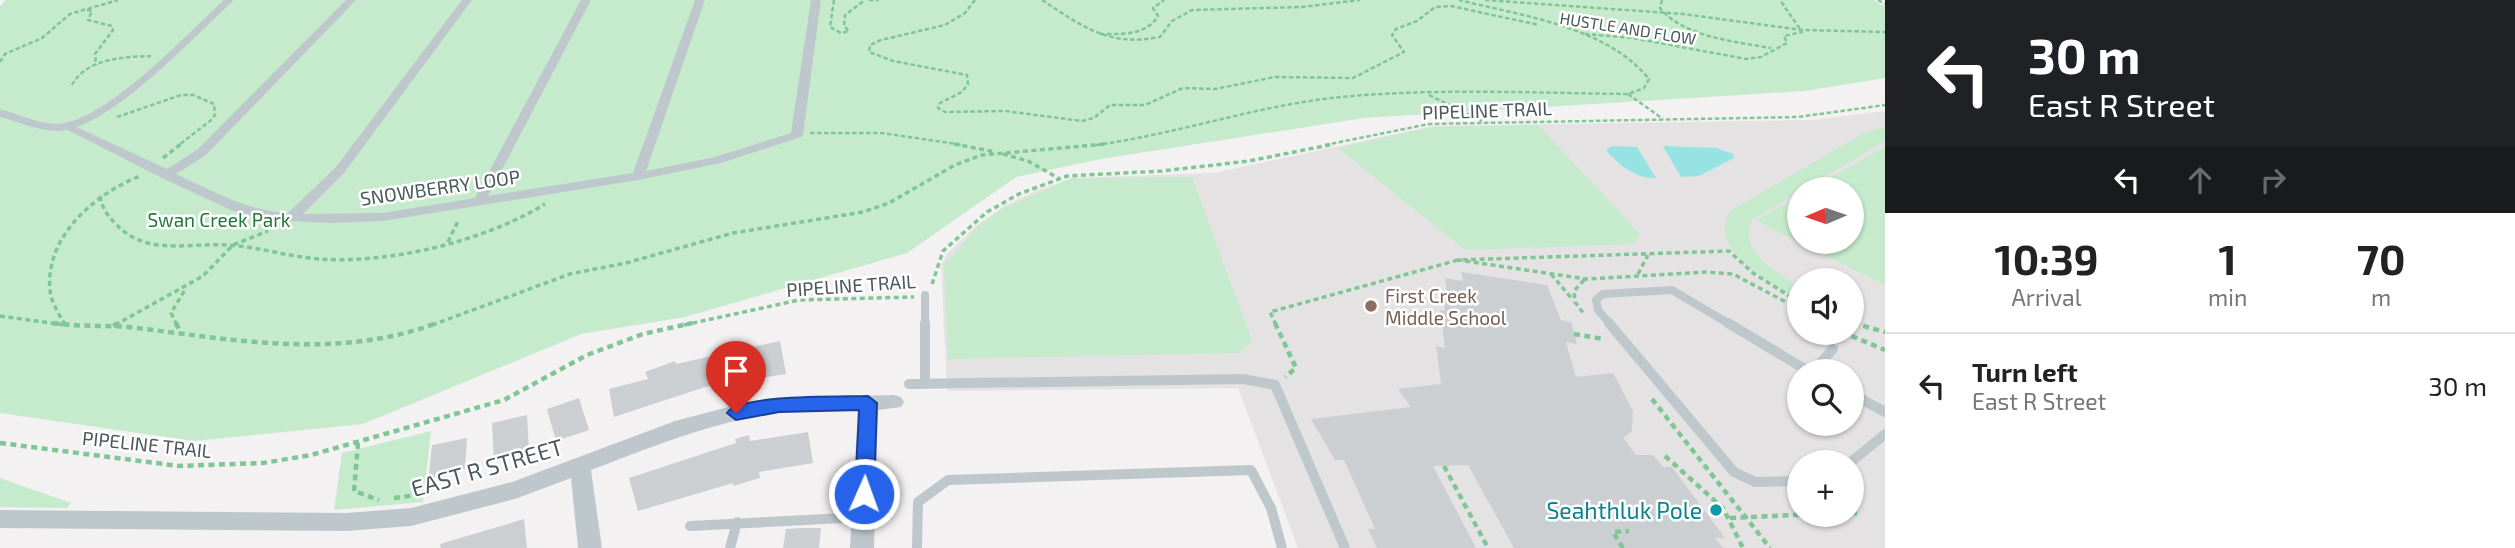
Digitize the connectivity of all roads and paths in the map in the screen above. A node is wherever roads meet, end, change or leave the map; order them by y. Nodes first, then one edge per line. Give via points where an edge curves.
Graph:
1 (118, 0) edge
2 (229, 0) edge
3 (351, 0) edge
4 (467, 0) edge
5 (586, 0) edge
6 (700, 0) edge
7 (816, 0) edge
8 (834, 0) edge
9 (867, 0) edge
10 (879, 0) edge
11 (975, 0) edge
12 (1042, 0) edge
13 (1164, 0) edge
14 (1360, 0) edge
15 (1459, 0) edge
16 (1485, 0) edge
17 (1662, 0) edge
18 (1780, 0) edge
19 (1878, 0) edge
20 (1885, 4) edge
21 (84, 9) junction
22 (1662, 14) junction
23 (1801, 30) junction
24 (1885, 32) edge
25 (1577, 33) junction
26 (1098, 34) junction
27 (1773, 49) junction
28 (166, 55) junction
29 (0, 62) edge
30 (96, 65) junction
31 (72, 85) dead end
32 (1428, 94) junction
33 (1628, 94) junction
34 (1885, 105) edge
35 (0, 113) edge
36 (91, 117) junction
37 (1664, 119) junction
38 (1484, 122) junction
39 (66, 126) junction
40 (797, 135) junction
41 (999, 153) junction
42 (158, 171) junction
43 (638, 176) junction
44 (1060, 179) junction
45 (566, 188) junction
46 (100, 196) junction
47 (479, 202) junction
48 (292, 217) junction
49 (233, 245) junction
50 (1649, 254) junction
51 (1458, 260) junction
52 (1551, 274) junction
53 (1638, 274) junction
54 (186, 287) junction
55 (1787, 294) edge
56 (925, 295) junction
57 (1575, 302) dead end
58 (1787, 303) edge
59 (0, 316) edge
60 (65, 325) junction
61 (1864, 326) edge
62 (111, 327) junction
63 (180, 332) junction
64 (1885, 332) edge
65 (1574, 334) dead end
66 (1605, 340) dead end
67 (1864, 341) edge
68 (1833, 349) dead end
69 (1885, 350) edge
70 (1790, 359) edge
71 (1823, 359) edge
72 (909, 384) dead end
73 (925, 384) junction
74 (1275, 385) junction
75 (1864, 401) edge
76 (894, 402) dead end
77 (868, 403) junction
78 (1885, 412) edge
79 (1885, 433) edge
80 (0, 443) edge
81 (358, 443) junction
82 (1864, 451) edge
83 (1665, 456) dead end
84 (1444, 466) dead end
85 (580, 467) junction
86 (1787, 481) edge
87 (420, 495) dead end
88 (1787, 515) edge
89 (863, 517) junction
90 (1730, 518) junction
91 (0, 519) edge
92 (737, 522) junction
93 (690, 526) dead end
94 (1629, 531) dead end
95 (590, 548) edge
96 (730, 548) edge
97 (862, 548) edge
98 (917, 548) edge
99 (1282, 548) edge
100 (1345, 548) edge
101 (1488, 548) edge
102 (1623, 548) edge
103 (1743, 548) edge

1 - 21 path
2 - 28 lane
3 - 42 street via 211,144 191,161
4 - 48 street via 340,170
5 - 47 street
6 - 43 street
7 - 40 street
8 - 9 path via 830,27 841,33 849,31 844,26 845,15
9 - 10 path
11 - 25 path, HUSTLE AND FLOW via 950,22 882,39 870,45 869,52 906,65 967,75 962,93 940,103 938,108 945,112 1005,111 1082,121 1094,118 1107,104 1143,106 1171,90 1215,89 1281,77 1354,78 1400,57 1404,52 1392,34 1435,8 1451,6
12 - 26 path
13 - 26 path via 1153,8 1158,16 1149,27 1127,34
14 - 26 path via 1302,7 1192,10 1172,21 1160,37 1143,42 1124,43
15 - 25 path
16 - 22 path
17 - 22 path
18 - 23 path
19 - 20 path
21 - 29 path via 65,16 37,41 5,54
21 - 30 path via 92,11 88,20 112,26 111,35 95,54
22 - 23 path
22 - 27 path via 1736,42
23 - 24 path
23 - 27 path, HUSTLE AND FLOW via 1801,34 1784,36 1787,43
25 - 27 path, HUSTLE AND FLOW via 1637,39 1706,54 1727,53 1744,60 1766,56
25 - 33 path via 1629,56 1644,69 1649,79 1644,88
28 - 30 path via 125,57
28 - 36 lane
30 - 31 path via 80,73
32 - 33 path
32 - 38 path
32 - 41 path via 1340,97 1099,145
33 - 37 path
34 - 37 path, PIPELINE TRAIL via 1817,116
35 - 39 lane via 50,127
36 - 39 lane
36 - 42 path via 113,118 181,95 214,104 211,120
37 - 38 path, PIPELINE TRAIL
38 - 44 path, PIPELINE TRAIL via 1417,126 1249,161
39 - 42 street, SNOWBERRY LOOP
40 - 41 path via 889,132
40 - 43 street, SNOWBERRY LOOP via 717,160
41 - 44 path via 1028,161
41 - 63 path via 955,165 889,203 863,212 733,233 570,274 460,316 377,338 324,346 231,341
42 - 46 path via 120,183
42 - 48 street, SNOWBERRY LOOP via 237,208
43 - 45 street, SNOWBERRY LOOP
44 - 56 path, PIPELINE TRAIL via 1019,194 962,232 943,251
45 - 47 street, SNOWBERRY LOOP
45 - 49 path via 536,212 500,229 386,254 332,261
46 - 49 path via 117,231 135,241 160,246
46 - 60 path via 81,214 52,263 50,290
47 - 48 street, SNOWBERRY LOOP via 383,217
48 - 49 path
49 - 54 path
50 - 51 path
50 - 53 path
50 - 55 path via 1729,251
51 - 52 path
51 - 74 path via 1270,312 1296,368
52 - 53 path via 1586,279
52 - 57 path
53 - 58 path via 1733,274
54 - 62 path
54 - 63 path via 171,313
56 - 73 lane
56 - 81 path, PIPELINE TRAIL via 799,300 643,334 587,355 504,400
59 - 60 path
60 - 62 path
61 - 64 path
62 - 63 path
65 - 66 path
67 - 69 path
68 - 71 lane
70 - 86 lane via 1672,290 1603,294 1596,300 1598,310 1734,472 1755,482
72 - 73 lane
73 - 74 lane via 1243,379
74 - 100 lane
75 - 78 lane
76 - 77 street, EAST R STREET
77 - 85 street, EAST R STREET via 779,405 736,413 682,427
77 - 89 street
79 - 82 lane
80 - 81 path, PIPELINE TRAIL via 211,467 287,459
81 - 87 path via 354,491 369,499
83 - 90 path via 1711,495
84 - 101 path
85 - 91 street, EAST R STREET via 483,500 411,517 346,522
85 - 95 street
88 - 90 path
89 - 92 lane
89 - 97 street
90 - 103 path
92 - 93 lane
92 - 96 lane
94 - 102 path via 1613,532
98 - 99 lane via 918,502 948,480 1251,470 1271,508

